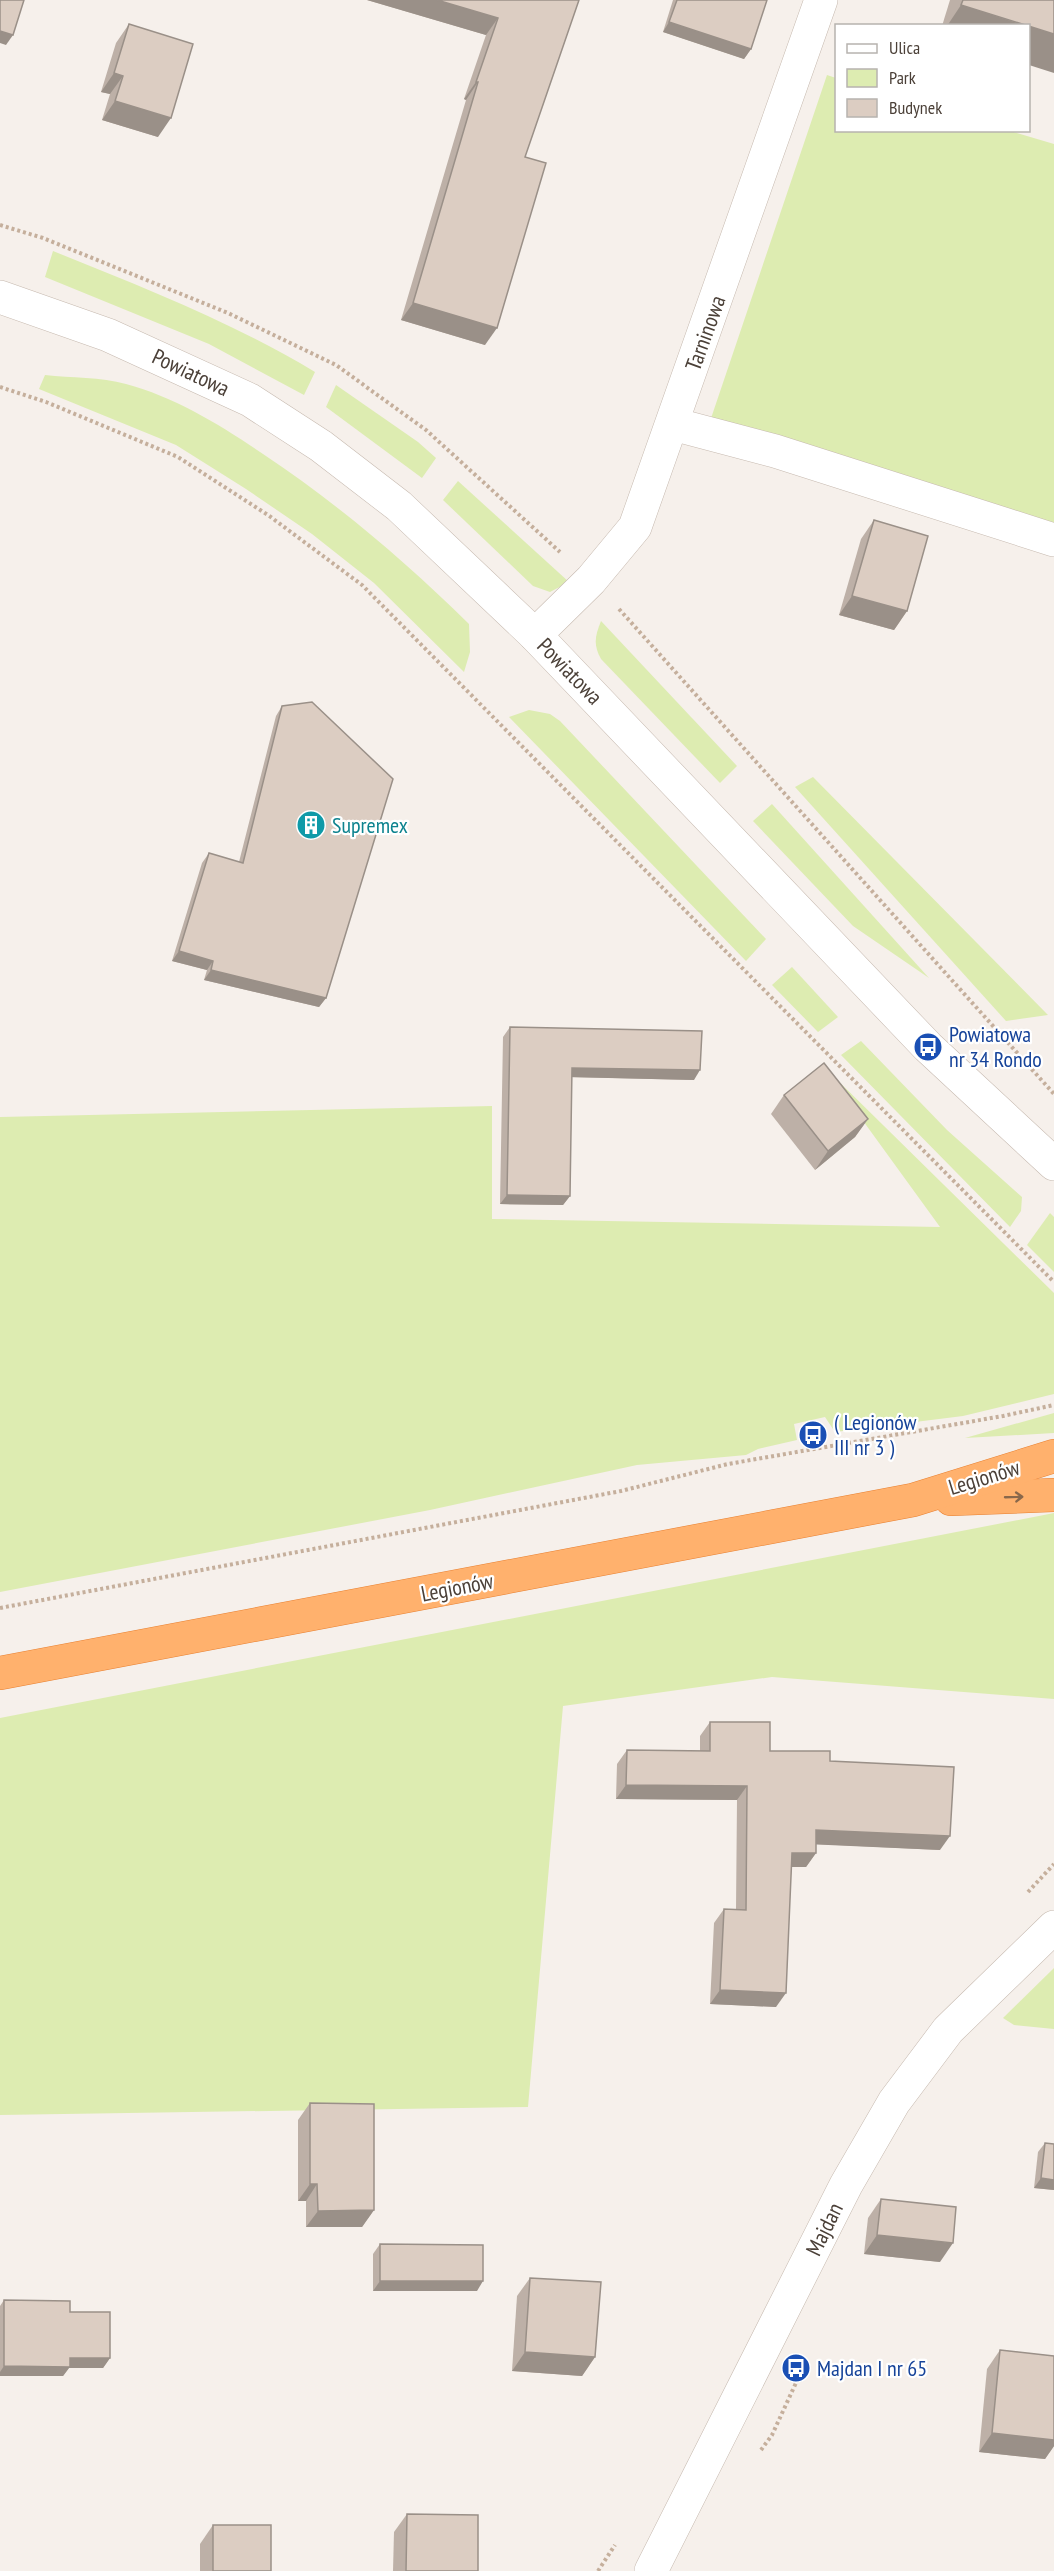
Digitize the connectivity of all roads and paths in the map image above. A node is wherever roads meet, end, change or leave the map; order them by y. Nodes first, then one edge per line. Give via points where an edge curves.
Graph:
1 (821, 0) edge
2 (0, 297) edge
3 (0, 387) edge
4 (673, 424) junction
5 (1054, 540) edge
6 (535, 635) junction
7 (1054, 1164) edge
8 (1054, 1282) edge
9 (1054, 1405) edge
10 (1054, 1456) edge
11 (1054, 1495) edge
12 (914, 1500) junction
13 (0, 1608) edge
14 (0, 1673) edge
15 (1054, 1927) edge
16 (651, 2571) edge

1 - 4 street, Tarninowa
2 - 6 street, Powiatowa via 108,335 250,400 321,446 399,506
3 - 8 path via 178,457 268,515 362,585
4 - 5 street via 775,451
4 - 6 street, Tarninowa via 635,527 591,580
6 - 7 street, Powiatowa via 928,1047
9 - 13 path via 728,1464 621,1491
10 - 12 highway, Legionów
12 -> 11 highway, Legionów
12 - 14 highway, Legionów
15 - 16 street, Majdan via 948,2030 894,2102 846,2185

